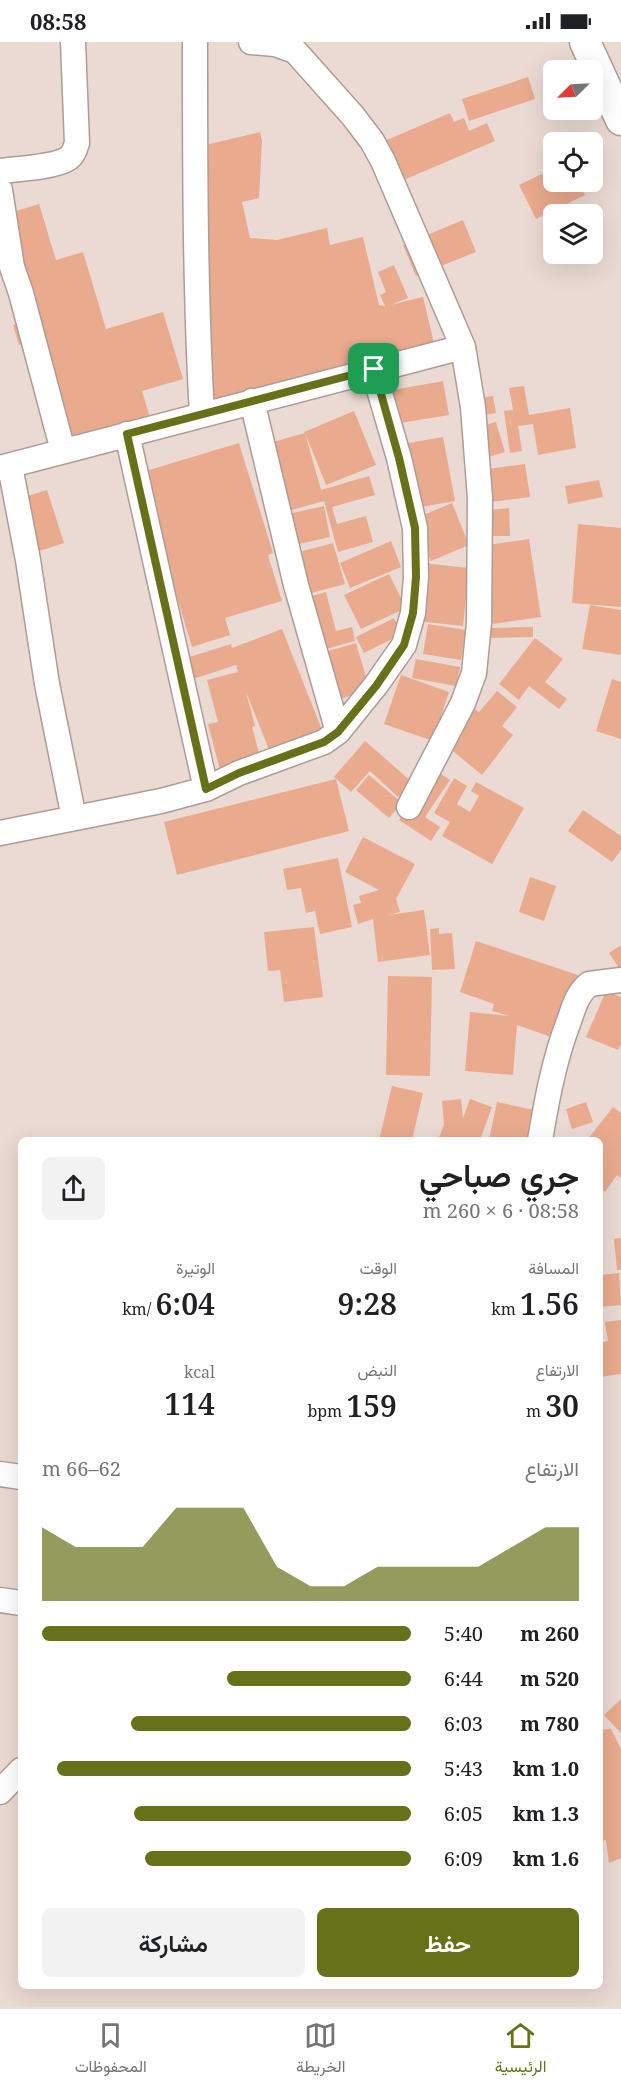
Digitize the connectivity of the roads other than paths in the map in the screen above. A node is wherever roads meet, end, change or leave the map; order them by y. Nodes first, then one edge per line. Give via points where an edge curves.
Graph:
1 (73, 42) edge
2 (195, 42) edge
3 (251, 42) edge
4 (585, 42) edge
5 (275, 43) edge
6 (621, 120) edge
7 (0, 171) edge
8 (0, 190) edge
9 (6, 268) edge
10 (463, 347) junction
11 (374, 369) junction
12 (252, 401) junction
13 (202, 415) junction
14 (127, 434) junction
15 (63, 451) junction
16 (5, 467) edge
17 (338, 732) junction
18 (206, 789) junction
19 (409, 807) dead end
20 (74, 819) junction
21 (0, 833) edge
22 (621, 980) edge
23 (541, 1137) edge
24 (0, 1474) edge
25 (18, 1477) edge
26 (0, 1600) edge
27 (18, 1603) edge
28 (18, 1773) edge
29 (0, 1792) edge

1 - 7 street via 77,143 74,152 58,163
2 - 13 street
3 - 5 street
4 - 6 street
5 - 10 street via 301,56 372,141
8 - 9 street
9 - 15 street via 21,293
10 - 11 street
10 - 19 street via 473,407 480,498 479,623 474,673 463,704
11 - 12 street
11 - 17 street via 415,528 413,613 404,645
12 - 13 street
12 - 17 street via 296,585
13 - 14 street
14 - 15 street
14 - 18 street
15 - 16 street
16 - 20 street via 28,560
17 - 18 street via 324,742
18 - 20 street
20 - 21 street
22 - 23 street via 589,984 578,996 558,1050
24 - 25 street
26 - 27 street
28 - 29 street

